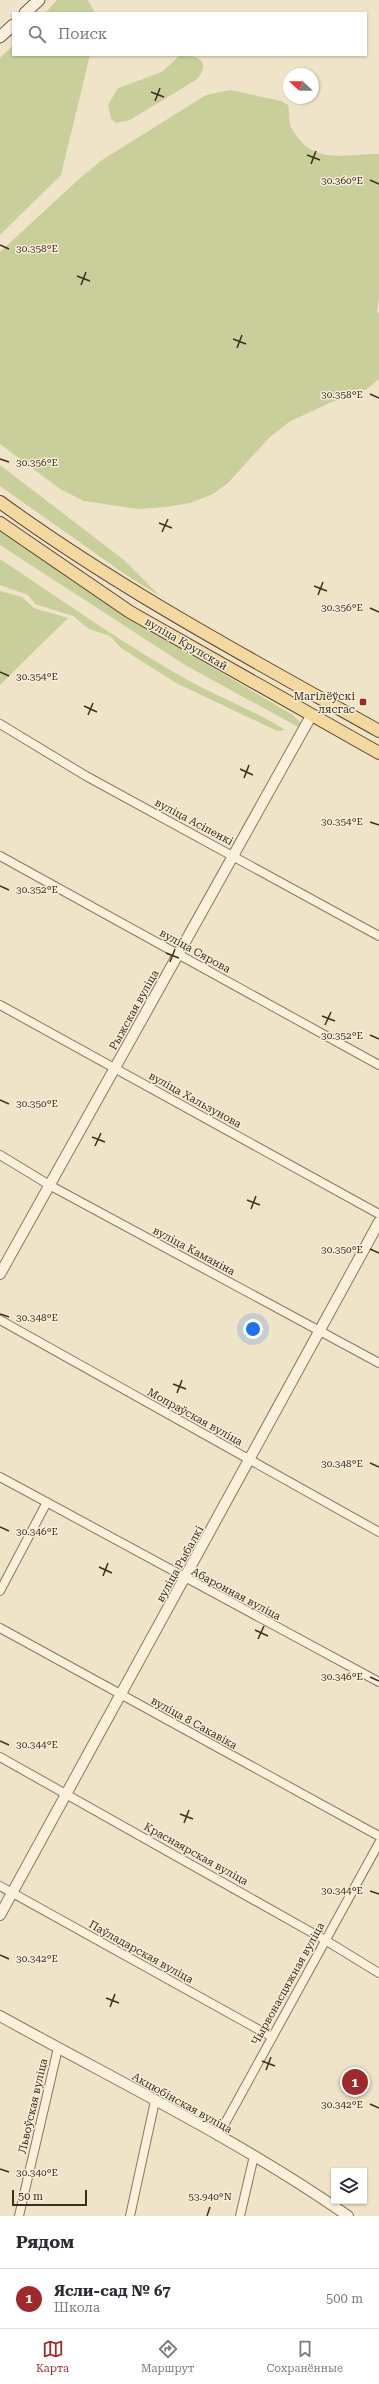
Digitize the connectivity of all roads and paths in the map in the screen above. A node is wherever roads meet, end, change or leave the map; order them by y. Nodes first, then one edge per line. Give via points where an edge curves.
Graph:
1 (39, 0) edge
2 (26, 12) edge
3 (12, 26) edge
4 (0, 37) edge
5 (0, 502) edge
6 (0, 523) edge
7 (311, 716) junction
8 (0, 724) edge
9 (379, 731) edge
10 (379, 753) edge
11 (0, 856) edge
12 (233, 856) junction
13 (379, 936) edge
14 (178, 955) junction
15 (0, 1005) edge
16 (379, 1065) edge
17 (115, 1069) junction
18 (0, 1154) edge
19 (51, 1186) junction
20 (379, 1214) edge
21 (379, 1222) edge
22 (0, 1274) edge
23 (0, 1320) edge
24 (320, 1332) junction
25 (379, 1363) edge
26 (250, 1460) junction
27 (0, 1477) edge
28 (47, 1502) junction
29 (379, 1532) edge
30 (186, 1579) junction
31 (0, 1591) edge
32 (0, 1628) edge
33 (379, 1682) edge
34 (121, 1696) junction
35 (0, 1757) edge
36 (66, 1794) junction
37 (379, 1836) edge
38 (379, 1843) edge
39 (0, 1886) edge
40 (12, 1892) junction
41 (0, 1915) edge
42 (325, 1940) junction
43 (379, 1974) edge
44 (0, 2016) edge
45 (272, 2037) junction
46 (58, 2048) junction
47 (155, 2101) junction
48 (218, 2136) junction
49 (254, 2156) junction
50 (19, 2216) edge
51 (130, 2216) edge
52 (240, 2216) edge
53 (348, 2216) edge

1 - 2 main road
3 - 4 main road
5 - 9 main road, вуліца Крупскай via 146,599 279,677
6 - 7 main road, вуліца Крупскай via 130,612
7 - 10 main road, вуліца Крупскай
7 - 12 street, Рыжская вуліца
8 - 12 street, вуліца Асіпенкі via 86,776
11 - 14 street, вуліца Сярова
12 - 13 street, вуліца Асіпенкі
12 - 14 street, Рыжская вуліца
14 - 16 street, вуліца Сярова
14 - 17 street, Рыжская вуліца
15 - 17 street, вуліца Хальзунова
17 - 19 street, Рыжская вуліца
17 - 20 street, вуліца Хальзунова
18 - 19 street, вуліца Каманіна
19 - 22 street, Рыжская вуліца
19 - 24 street, вуліца Каманіна
21 - 24 street, вуліца Рыбалкі
23 - 26 street, Мопраўская вуліца
24 - 25 street, вуліца Каманіна
24 - 26 street, вуліца Рыбалкі
26 - 29 street, Мопраўская вуліца
26 - 30 street, вуліца Рыбалкі
27 - 28 street, Абаронная вуліца
28 - 30 street, Абаронная вуліца
28 - 31 street
30 - 33 street, Абаронная вуліца
30 - 34 street, вуліца Рыбалкі
32 - 34 street, вуліца 8 Сакавіка
34 - 36 street, вуліца Рыбалкі
34 - 37 street, вуліца 8 Сакавіка
35 - 36 street, Краснаярская вуліца
36 - 40 street, вуліца Рыбалкі
36 - 42 street, Краснаярская вуліца
38 - 42 street, Чырвонасцяжная вуліца
39 - 40 street, Паўладарская вуліца
40 - 41 street, вуліца Рыбалкі
40 - 45 street, Паўладарская вуліца
42 - 43 street, Краснаярская вуліца
42 - 45 street, Чырвонасцяжная вуліца
44 - 46 street, Акцюбінская вуліца
45 - 48 street, Чырвонасцяжная вуліца
46 - 47 street, Акцюбінская вуліца
46 - 50 street, Львоўская вуліца
47 - 48 street, Акцюбінская вуліца
47 - 51 street
48 - 49 street, Акцюбінская вуліца
49 - 52 street
49 - 53 street, Акцюбінская вуліца

